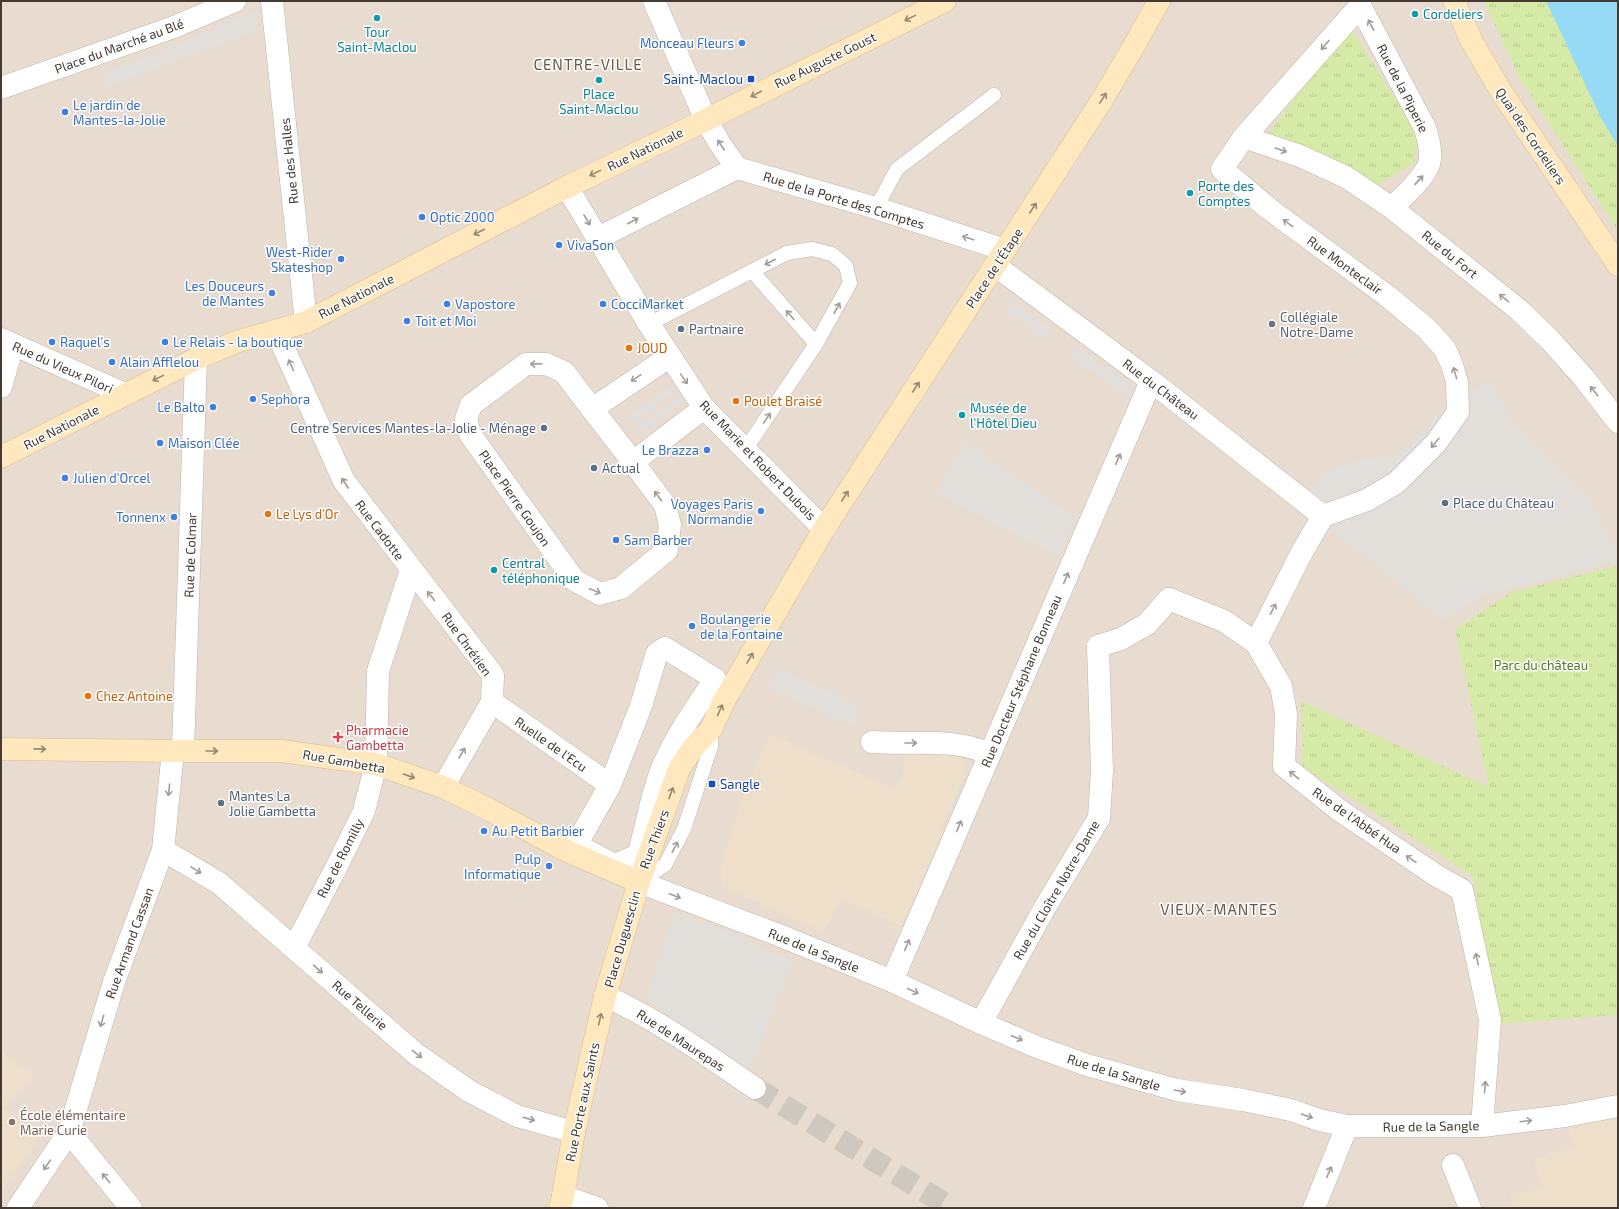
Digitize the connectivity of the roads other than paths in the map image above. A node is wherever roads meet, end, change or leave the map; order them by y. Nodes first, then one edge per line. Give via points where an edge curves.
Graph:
1 (235, 1) edge
2 (272, 1) edge
3 (654, 1) edge
4 (945, 1) edge
5 (1146, 1) edge
6 (1159, 1) edge
7 (1454, 1) edge
8 (1360, 3) edge
9 (1144, 29) junction
10 (1, 88) edge
11 (994, 95) dead end
12 (706, 120) junction
13 (1244, 137) junction
14 (737, 168) junction
15 (567, 186) junction
16 (876, 208) junction
17 (1392, 208) junction
18 (598, 238) junction
19 (1000, 258) junction
20 (1618, 265) edge
21 (752, 271) junction
22 (306, 322) junction
23 (649, 324) junction
24 (276, 331) junction
25 (7, 342) edge
26 (816, 344) junction
27 (669, 357) junction
28 (196, 359) junction
29 (1151, 381) junction
30 (1, 387) edge
31 (125, 394) junction
32 (592, 408) junction
33 (704, 408) junction
34 (1618, 422) edge
35 (745, 450) junction
36 (1, 457) edge
37 (633, 462) junction
38 (1323, 516) junction
39 (824, 529) junction
40 (411, 570) junction
41 (1256, 644) junction
42 (492, 702) junction
43 (872, 742) dead end
44 (1, 748) edge
45 (178, 751) junction
46 (990, 754) junction
47 (376, 764) junction
48 (610, 785) junction
49 (443, 787) junction
50 (163, 850) junction
51 (639, 882) junction
52 (294, 948) junction
53 (892, 981) junction
54 (605, 996) junction
55 (981, 1023) junction
56 (755, 1088) tunnel mouth
57 (1618, 1106) edge
58 (1347, 1126) junction
59 (1482, 1126) junction
60 (69, 1132) junction
61 (574, 1132) junction
62 (1453, 1165) dead end
63 (561, 1202) edge
64 (18, 1208) edge
65 (131, 1208) edge
66 (597, 1208) edge
67 (1314, 1208) edge
68 (1470, 1208) edge

1 - 10 street, Place du Marché au Blé via 174,27
2 - 22 street, Rue des Halles
3 - 12 street
4 -> 12 main road, Rue Auguste Goust
5 - 9 main road, Place de l'Étape
6 - 9 main road
7 - 20 main road, Quai des Cordeliers via 1472,42 1502,93
8 -> 13 street
17 -> 8 street, Rue de la Piperie via 1425,173 1430,160 1430,146 1425,128
19 -> 9 main road, Place de l'Étape via 1102,100
11 - 16 lane via 897,169
14 -> 12 street
12 -> 15 main road, Rue Nationale
13 -> 17 street, Rue du Fort via 1300,156 1346,177
13 - 38 street, Rue Monteclair via 1222,168 1268,208 1386,295 1426,328 1445,349 1457,382 1458,412 1436,443 1396,483 1367,500
14 - 16 street, Rue de la Porte des Comptes
18 -> 14 street
15 -> 18 street, Rue Marie et Robert Dubois
15 -> 22 main road, Rue Nationale
19 -> 16 street, Rue de la Porte des Comptes
34 -> 17 street, Rue du Fort via 1584,378 1524,315
18 - 23 street, Rue Marie et Robert Dubois
19 - 29 street, Rue du Château
39 -> 19 main road, Place de l'Étape
21 - 23 lane
26 -> 21 lane
26 -> 21 lane via 850,283 846,266 832,254 812,249 787,254
22 - 24 main road, Rue Nationale
23 - 27 street, Rue Marie et Robert Dubois
24 - 28 main road, Rue Nationale via 236,342
40 -> 24 street, Rue Cadotte via 344,481
25 - 30 street
25 - 31 street, Rue du Vieux Pilori
35 -> 26 lane
27 -> 32 street
27 -> 33 street, Rue Marie et Robert Dubois
28 -> 31 main road, Rue Nationale
28 - 45 street, Rue de Colmar
29 - 38 street, Rue du Château
46 -> 29 street, Rue Docteur Stéphane Bonneau
31 - 36 main road, Rue Nationale
32 - 37 street, Place Pierre Goujon
32 -> 37 street, Place Pierre Goujon via 564,372 546,364 526,364 471,404 466,419 470,434 574,580 600,594 621,588 667,550 670,525 665,505
33 - 35 street, Rue Marie et Robert Dubois
33 - 37 street
35 - 39 street, Rue Marie et Robert Dubois
41 -> 38 street
51 -> 39 main road, Rue Thiers via 679,769 693,748 711,729 724,701
42 -> 40 street, Rue Chrétien via 493,675
40 - 47 street, Rue Cadotte via 378,671
41 - 55 street, Rue du Cloître Notre-Dame via 1224,621 1168,599 1147,624 1121,639 1098,646 1102,771 1099,818 1044,909
59 -> 41 street, Rue de l'Abbé Hua via 1490,1020 1462,890 1339,810 1284,766 1286,714 1281,686
42 - 48 street, Ruelle de l'Ecu
49 -> 42 street, Rue Chrétien
43 -> 46 street via 945,743 977,748
44 -> 45 main road, Rue Gambetta
45 -> 47 main road, Rue Gambetta via 281,751
45 -> 50 street, Rue Armand Cassan
53 -> 46 street, Rue Docteur Stéphane Bonneau
47 -> 49 main road, Rue Gambetta
47 - 52 street, Rue de Romilly via 364,811
48 - 48 street via 576,845 615,865 638,855 663,766 715,679 665,648 657,653 641,706
49 - 51 main road, Rue Gambetta via 567,851
50 -> 52 street, Rue Tellerie via 219,883
50 -> 60 street, Rue Armand Cassan via 114,982
51 -> 53 street, Rue de la Sangle
51 - 54 main road, Place Duguesclin
52 -> 61 street, Rue Tellerie via 416,1054 469,1091 517,1116
53 -> 55 street, Rue de la Sangle
54 - 56 street, Rue de Maurepas via 633,1008
61 -> 54 main road, Rue Porte aux Saints
55 -> 58 street, Rue de la Sangle via 1037,1047 1138,1080 1177,1090 1277,1107
59 -> 57 street, Rue de la Sangle via 1565,1116
58 - 59 street, Rue de la Sangle
67 -> 58 street
60 -> 64 street, Rue Armand Cassan
65 -> 60 street
61 - 63 main road, Rue Porte aux Saints
62 - 68 street
63 - 66 street

